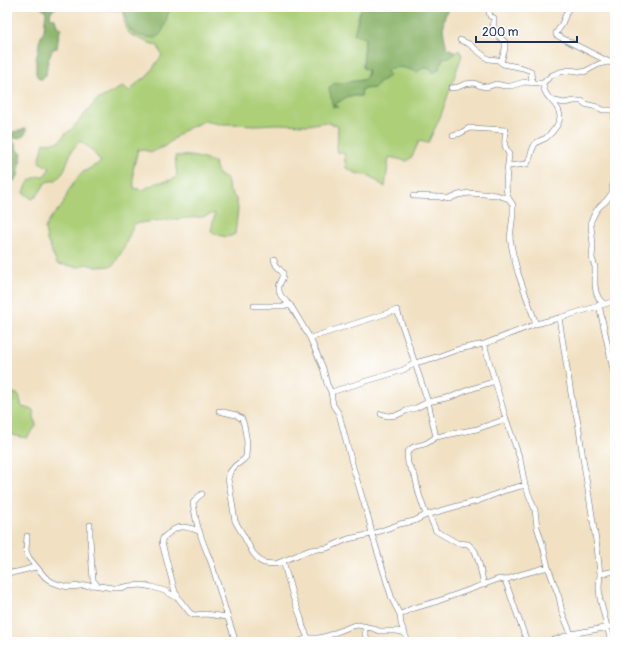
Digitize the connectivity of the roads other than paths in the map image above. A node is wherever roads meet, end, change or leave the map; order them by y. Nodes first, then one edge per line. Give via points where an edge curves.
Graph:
1 (488, 7) edge
2 (569, 7) edge
3 (460, 40) dead end
4 (501, 62) junction
5 (608, 62) junction
6 (615, 65) edge
7 (532, 83) junction
8 (543, 83) junction
9 (451, 88) dead end
10 (550, 100) junction
11 (614, 110) edge
12 (615, 122) edge
13 (453, 135) dead end
14 (508, 166) junction
15 (615, 181) edge
16 (413, 196) dead end
17 (509, 199) junction
18 (274, 259) dead end
19 (615, 301) edge
20 (602, 304) junction
21 (254, 306) dead end
22 (291, 306) junction
23 (559, 318) junction
24 (536, 324) junction
25 (310, 338) junction
26 (484, 344) junction
27 (415, 363) junction
28 (615, 379) edge
29 (495, 381) junction
30 (331, 392) junction
31 (428, 402) junction
32 (219, 411) dead end
33 (381, 414) dead end
34 (506, 419) junction
35 (436, 437) junction
36 (524, 485) junction
37 (202, 494) dead end
38 (428, 515) junction
39 (90, 525) dead end
40 (199, 531) junction
41 (372, 534) junction
42 (27, 536) dead end
43 (283, 561) junction
44 (36, 567) junction
45 (548, 567) junction
46 (615, 571) edge
47 (7, 573) edge
48 (600, 574) junction
49 (505, 580) junction
50 (97, 585) junction
51 (484, 585) junction
52 (179, 598) junction
53 (400, 615) junction
54 (227, 617) junction
55 (365, 626) junction
56 (615, 626) edge
57 (607, 627) junction
58 (405, 633) junction
59 (571, 634) junction
60 (308, 638) junction
61 (236, 642) edge
62 (297, 642) edge
63 (368, 642) edge
64 (408, 642) edge
65 (527, 642) edge
66 (548, 642) edge
67 (574, 642) edge
68 (611, 642) edge

1 - 4 street via 490,16 494,18 493,29 505,42
2 - 5 street via 556,35
3 - 4 street via 488,59
4 - 7 street via 532,71
5 - 6 street
5 - 8 street via 584,72 560,72
7 - 8 street
7 - 9 street via 505,86 496,84 487,87 474,83
8 - 10 street
10 - 11 street via 564,103 582,101 603,110
10 - 14 street via 560,112 558,124 546,138 534,145 526,164
11 - 12 street
13 - 14 street via 461,134 469,128 506,130 504,140 509,154
14 - 17 street via 506,195
15 - 20 street via 612,192 591,221 594,285
16 - 17 street via 449,199 469,193 496,195
17 - 24 street via 513,205 510,238 512,254
18 - 22 street via 283,273 279,291
19 - 20 street
20 - 23 street
20 - 28 street
21 - 22 street
22 - 25 street
23 - 24 street
23 - 48 street via 573,406 581,436
24 - 26 street
25 - 27 street via 397,310
25 - 30 street
26 - 27 street
26 - 29 street
27 - 30 street via 403,370
27 - 31 street
29 - 31 street via 451,397
29 - 34 street
30 - 41 street
31 - 33 street via 396,415
31 - 35 street
32 - 43 street via 242,419 246,432 246,457 232,469 228,479 235,521 260,561 264,564
34 - 35 street via 477,429
34 - 36 street via 520,459
35 - 38 street via 410,448 407,453 408,464 415,476
36 - 38 street
36 - 45 street via 536,510 536,527
37 - 40 street via 193,503
38 - 41 street
38 - 51 street via 436,531 457,543 468,544 475,551
39 - 50 street via 93,580
40 - 52 street via 185,527 172,529 162,539 175,592
40 - 54 street
41 - 43 street via 348,539 327,548 310,550
41 - 53 street via 392,599
42 - 44 street via 26,550
43 - 60 street
44 - 47 street
44 - 50 street via 45,577 60,585
45 - 49 street
45 - 59 street
46 - 48 street
48 - 57 street via 600,599
49 - 51 street via 499,579
49 - 65 street
50 - 52 street via 114,588 142,585
51 - 53 street via 411,608
52 - 54 street via 194,615
53 - 58 street
54 - 61 street
55 - 58 street via 379,631
55 - 60 street via 352,626 327,636
55 - 63 street
56 - 57 street
57 - 59 street
57 - 68 street
58 - 64 street
59 - 66 street
59 - 67 street
60 - 62 street

